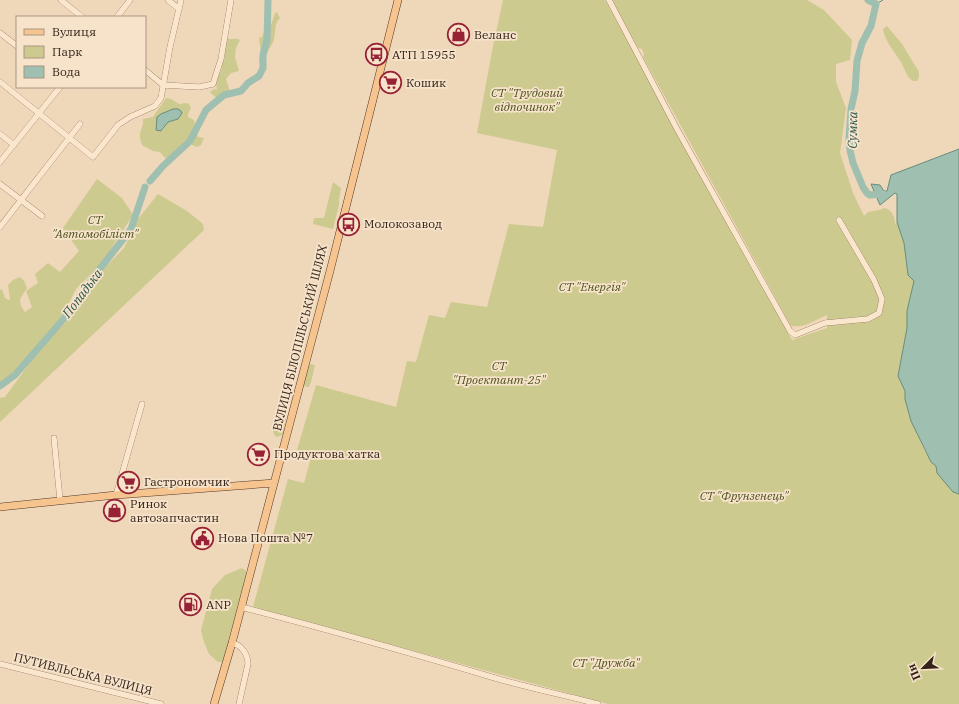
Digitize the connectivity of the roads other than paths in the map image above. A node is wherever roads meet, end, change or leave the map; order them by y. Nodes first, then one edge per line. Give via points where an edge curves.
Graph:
1 (61, 0) edge
2 (130, 0) edge
3 (168, 0) edge
4 (181, 0) edge
5 (231, 0) edge
6 (398, 0) edge
7 (609, 0) edge
8 (179, 9) junction
9 (81, 16) edge
10 (118, 16) edge
11 (0, 33) edge
12 (16, 45) edge
13 (146, 71) edge
14 (0, 82) edge
15 (163, 85) junction
16 (59, 88) edge
17 (39, 112) junction
18 (80, 124) dead end
19 (0, 134) edge
20 (69, 138) junction
21 (14, 145) junction
22 (0, 162) edge
23 (0, 184) edge
24 (21, 201) junction
25 (42, 216) dead end
26 (839, 220) dead end
27 (0, 227) edge
28 (142, 404) dead end
29 (54, 438) dead end
30 (274, 483) junction
31 (116, 495) junction
32 (60, 500) junction
33 (0, 507) edge
34 (241, 607) junction
35 (232, 643) junction
36 (0, 664) edge
37 (161, 704) edge
38 (214, 704) edge
39 (239, 704) edge
40 (598, 704) edge

1 - 9 street
2 - 10 street
3 - 8 street
4 - 8 street
5 - 15 street via 221,59 213,84 199,87
6 - 30 main road, ВУЛИЦЯ БІЛОПІЛЬСЬКИЙ ШЛЯХ
7 - 26 street via 696,163 790,331 795,335 825,322 868,319 879,313 882,299 880,293
8 - 15 street
11 - 12 street
13 - 15 street
14 - 17 street
15 - 20 street via 162,98 155,106 118,125 93,157
16 - 17 street
17 - 20 street
17 - 21 street
18 - 20 street
19 - 21 street
20 - 24 street
21 - 22 street
23 - 24 street
24 - 25 street
24 - 27 street
28 - 31 street
29 - 32 street
30 - 31 main road
30 - 34 main road, ВУЛИЦЯ БІЛОПІЛЬСЬКИЙ ШЛЯХ
31 - 32 main road
32 - 33 main road
34 - 35 main road, ВУЛИЦЯ БІЛОПІЛЬСЬКИЙ ШЛЯХ
34 - 40 street
35 - 38 main road, ВУЛИЦЯ БІЛОПІЛЬСЬКИЙ ШЛЯХ
35 - 39 street via 240,646 248,658
36 - 37 street, ПУТИВЛЬСЬКА ВУЛИЦЯ

